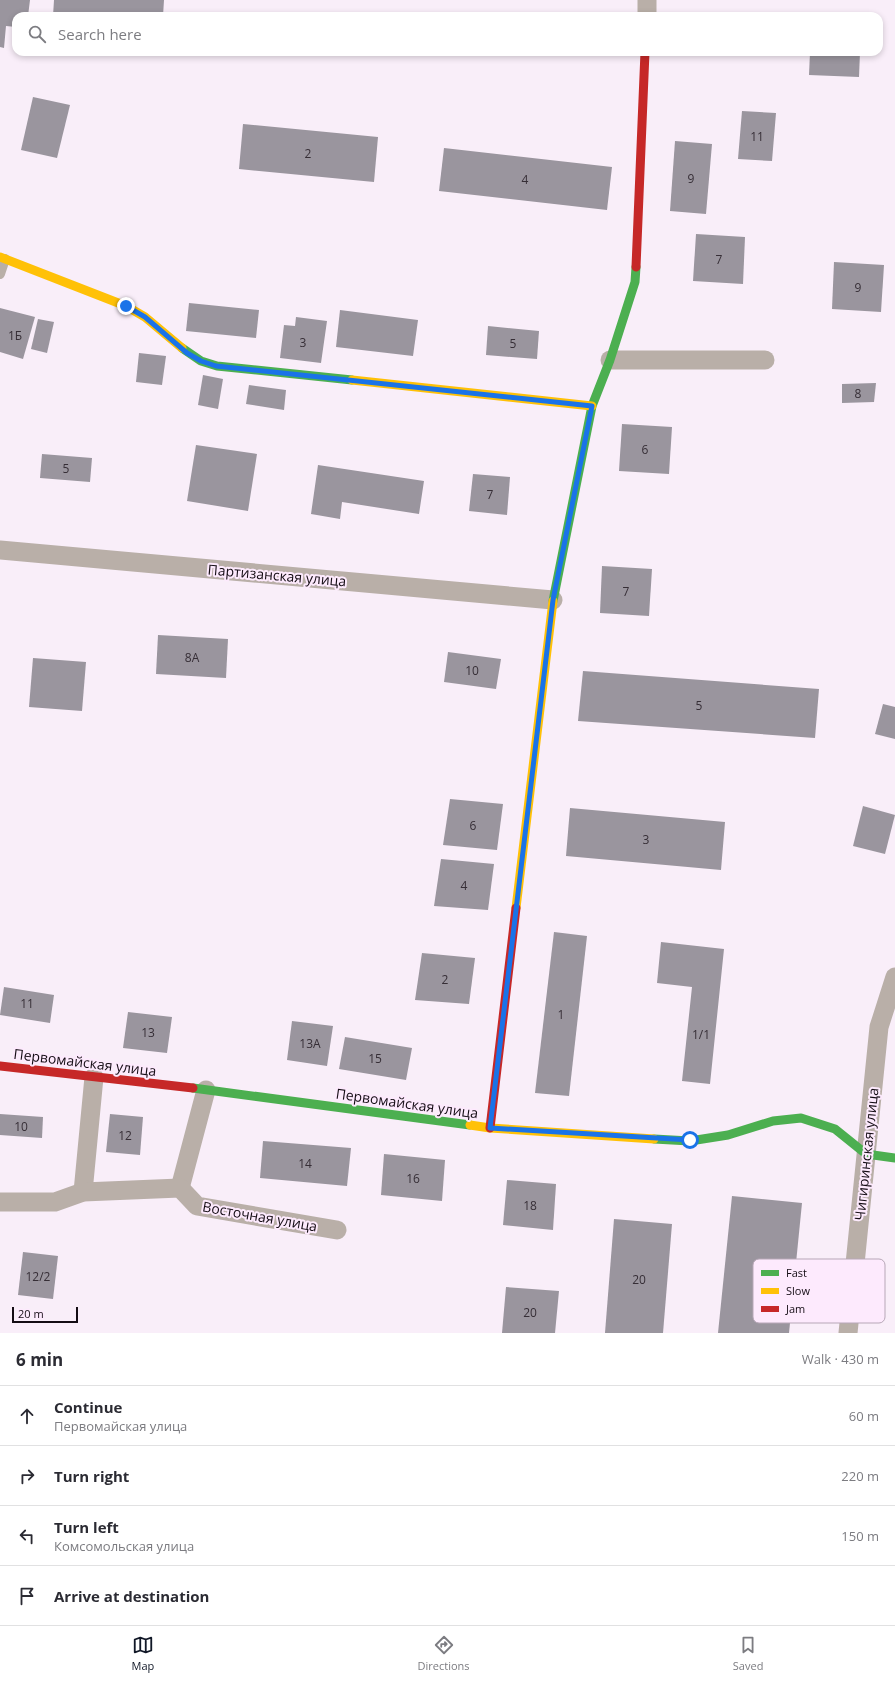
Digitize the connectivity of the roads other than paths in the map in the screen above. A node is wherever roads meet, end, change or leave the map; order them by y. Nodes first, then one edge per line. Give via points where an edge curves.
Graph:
1 (647, 0) edge
2 (647, 12) edge
3 (645, 56) edge
4 (2, 258) edge
5 (0, 274) edge
6 (610, 360) junction
7 (765, 360) dead end
8 (592, 406) junction
9 (0, 550) edge
10 (553, 600) junction
11 (895, 977) edge
12 (0, 1066) edge
13 (94, 1077) junction
14 (206, 1090) junction
15 (490, 1128) junction
16 (866, 1154) junction
17 (895, 1158) edge
18 (180, 1188) junction
19 (83, 1192) junction
20 (0, 1202) edge
21 (337, 1230) dead end
22 (855, 1259) edge
23 (849, 1323) edge
24 (848, 1333) edge

1 - 2 street
3 - 6 street via 635,282
4 - 5 lane
4 - 8 street via 126,306 145,317 187,353 216,366
6 - 7 street
6 - 8 street
8 - 10 street
9 - 10 street, Партизанская улица
10 - 15 street
11 - 16 street, Чигиринская улица via 879,1027
12 - 13 street, Первомайская улица
13 - 14 street, Первомайская улица
13 - 19 street
14 - 15 street, Первомайская улица
14 - 18 street
15 - 16 street, Первомайская улица via 690,1140 728,1135 773,1122 801,1118 835,1129
16 - 17 street
16 - 22 street, Чигиринская улица
18 - 19 street
18 - 21 street, Восточная улица via 197,1206
19 - 20 street via 55,1202
23 - 24 street, Чигиринская улица

